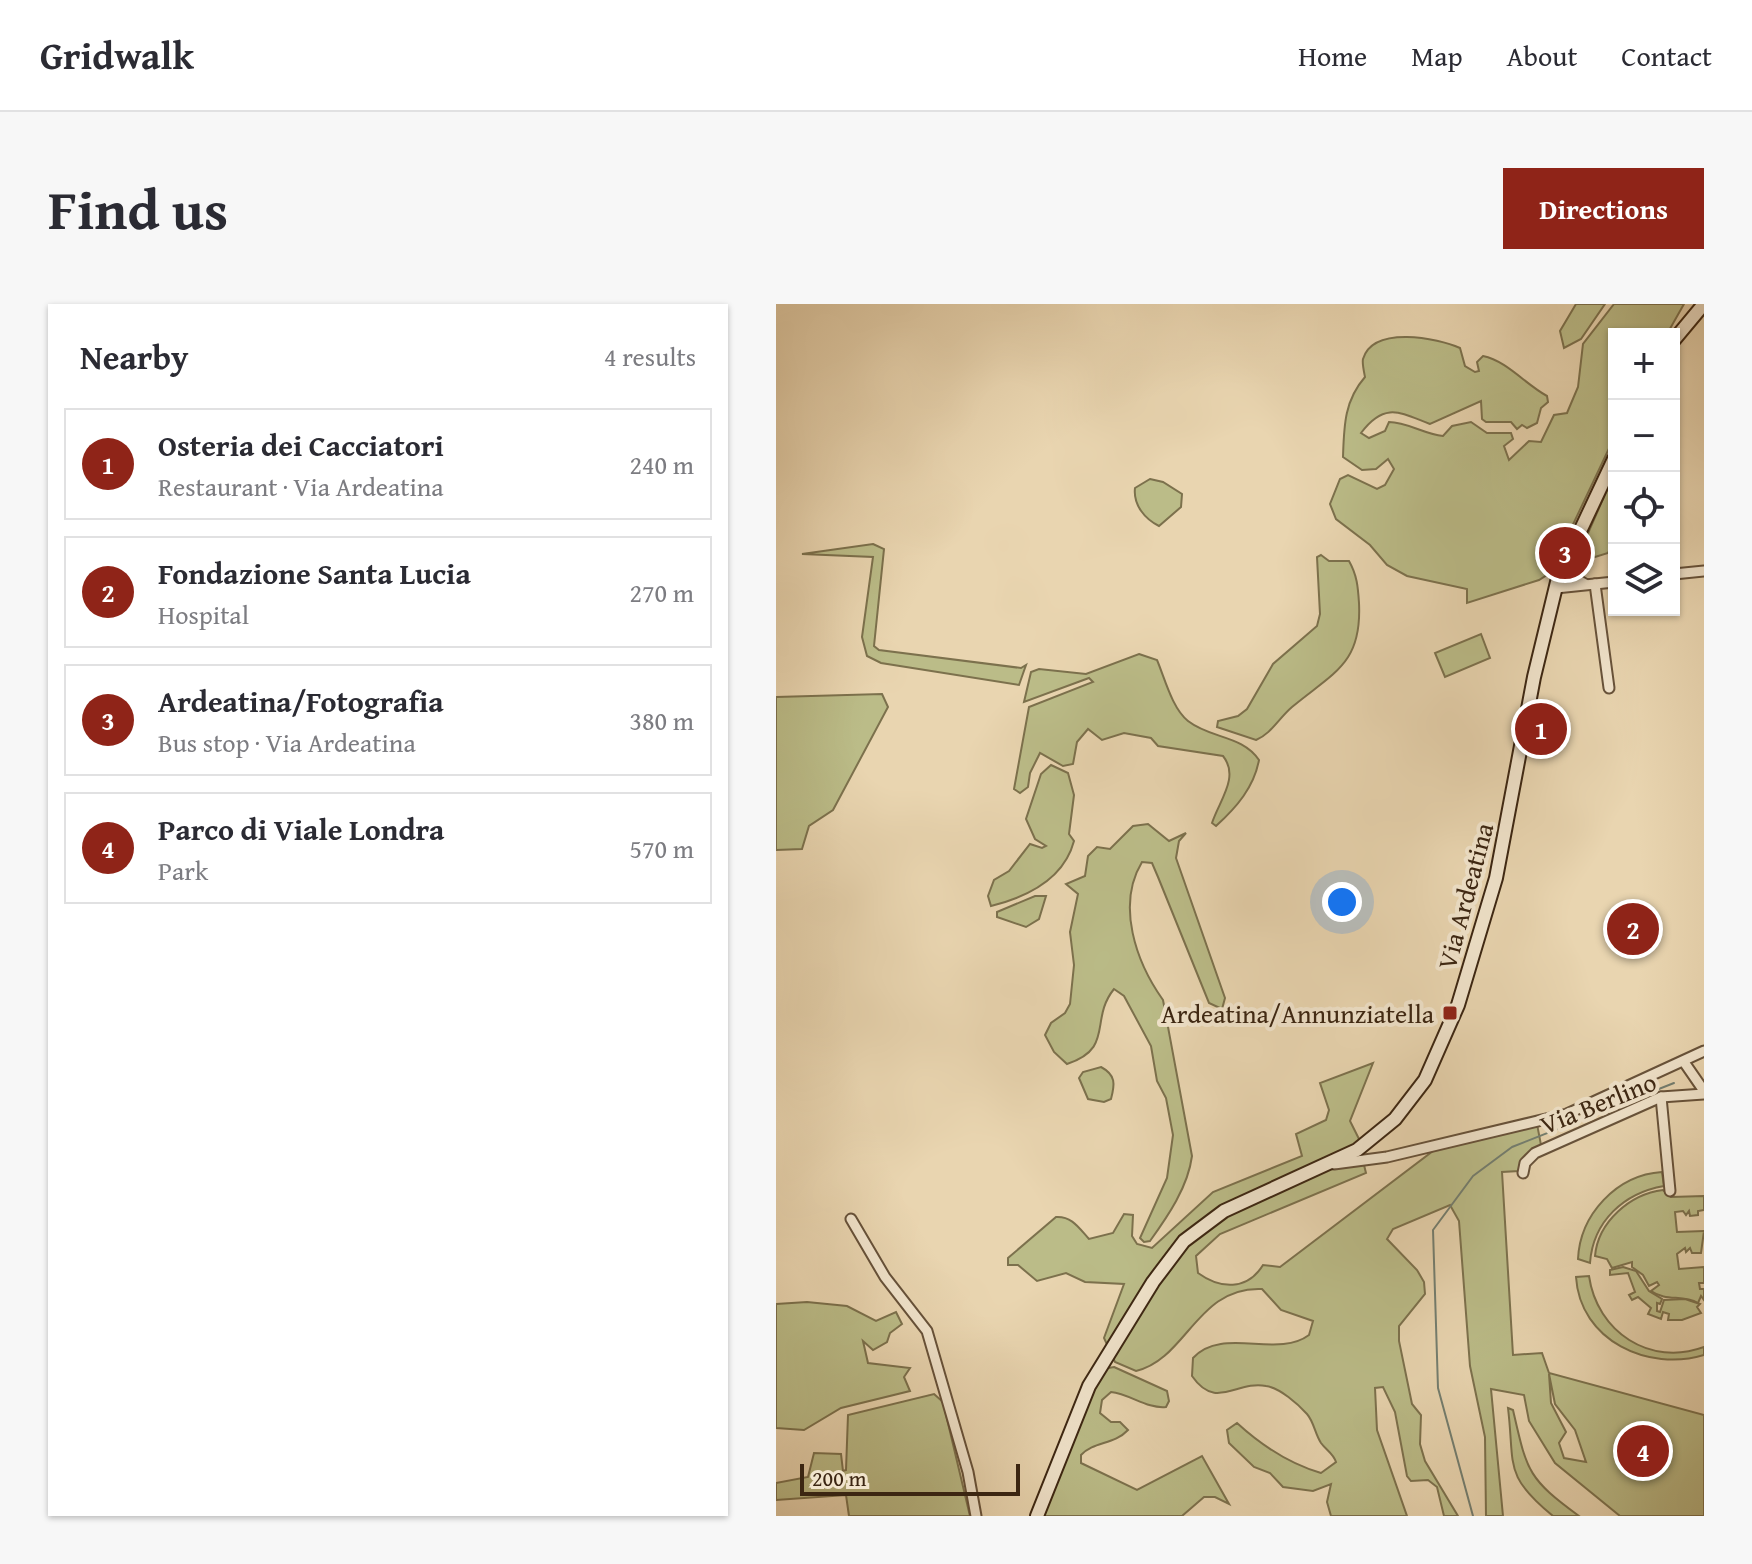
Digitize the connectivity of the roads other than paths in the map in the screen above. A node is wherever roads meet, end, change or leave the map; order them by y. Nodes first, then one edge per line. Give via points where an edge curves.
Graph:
1 (1704, 304) edge
2 (1680, 333) edge
3 (1608, 472) edge
4 (1561, 570) junction
5 (1704, 571) edge
6 (1680, 573) edge
7 (1608, 582) edge
8 (1590, 584) junction
9 (1556, 588) junction
10 (1609, 688) dead end
11 (1704, 1051) edge
12 (1684, 1062) junction
13 (1704, 1093) edge
14 (1661, 1097) junction
15 (1331, 1164) junction
16 (1523, 1173) dead end
17 (1670, 1191) dead end
18 (851, 1219) dead end
19 (976, 1516) edge
20 (1037, 1516) edge

1 - 2 main road
3 - 4 main road, Via Ardeatina
4 - 8 street
4 - 9 main road, Via Ardeatina
5 - 6 street
7 - 8 street
8 - 9 street
8 - 10 street
9 - 15 main road, Via Ardeatina via 1496,878 1458,1005 1417,1093 1379,1134
11 - 12 street
12 - 13 street
12 - 15 street via 1567,1114 1387,1157
13 - 14 street, Via Berlino
14 - 16 street, Via Berlino via 1535,1153
14 - 17 street
15 - 20 main road, Via Ardeatina via 1218,1214 1178,1247 1089,1386
18 - 19 street via 885,1277 927,1331

